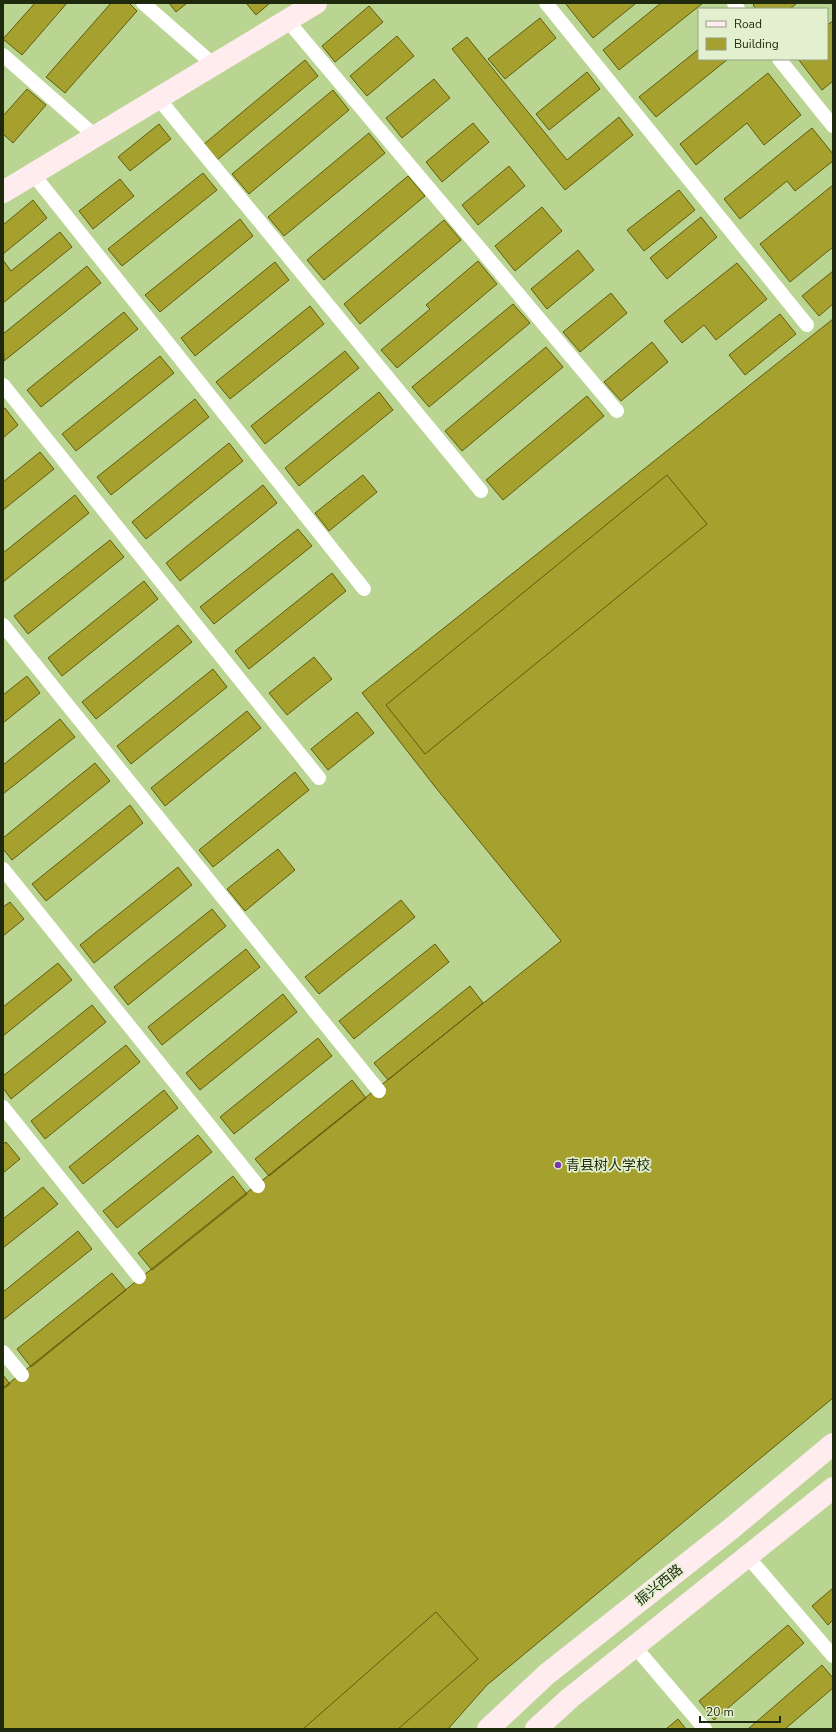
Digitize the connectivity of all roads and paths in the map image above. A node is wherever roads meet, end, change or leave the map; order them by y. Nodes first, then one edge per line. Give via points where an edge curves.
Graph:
1 (143, 3) edge
2 (316, 3) edge
3 (546, 3) edge
4 (287, 20) junction
5 (3, 55) edge
6 (780, 60) edge
7 (214, 65) junction
8 (158, 98) junction
9 (833, 126) edge
10 (96, 136) junction
11 (33, 174) junction
12 (3, 192) edge
13 (807, 325) dead end
14 (3, 385) edge
15 (617, 411) dead end
16 (481, 491) dead end
17 (364, 589) dead end
18 (3, 625) edge
19 (319, 778) dead end
20 (3, 869) edge
21 (378, 1092) dead end
22 (3, 1107) edge
23 (258, 1186) dead end
24 (139, 1276) dead end
25 (3, 1352) edge
26 (22, 1375) dead end
27 (833, 1444) edge
28 (833, 1488) edge
29 (748, 1557) junction
30 (635, 1647) junction
31 (833, 1656) edge
32 (488, 1729) edge
33 (536, 1729) edge
34 (705, 1729) edge

1 - 7 lane
2 - 4 street
3 - 13 lane
4 - 7 street
4 - 15 lane
5 - 10 lane
6 - 9 lane
7 - 8 street
8 - 10 street
8 - 16 lane
10 - 11 street
11 - 12 street
11 - 17 lane
14 - 19 lane
18 - 21 lane
20 - 23 lane
22 - 24 lane
25 - 26 lane
27 - 32 street, 振兴西路 via 732,1528 547,1674
28 - 29 street
29 - 30 street
29 - 31 lane
30 - 33 street via 570,1698
30 - 34 lane

